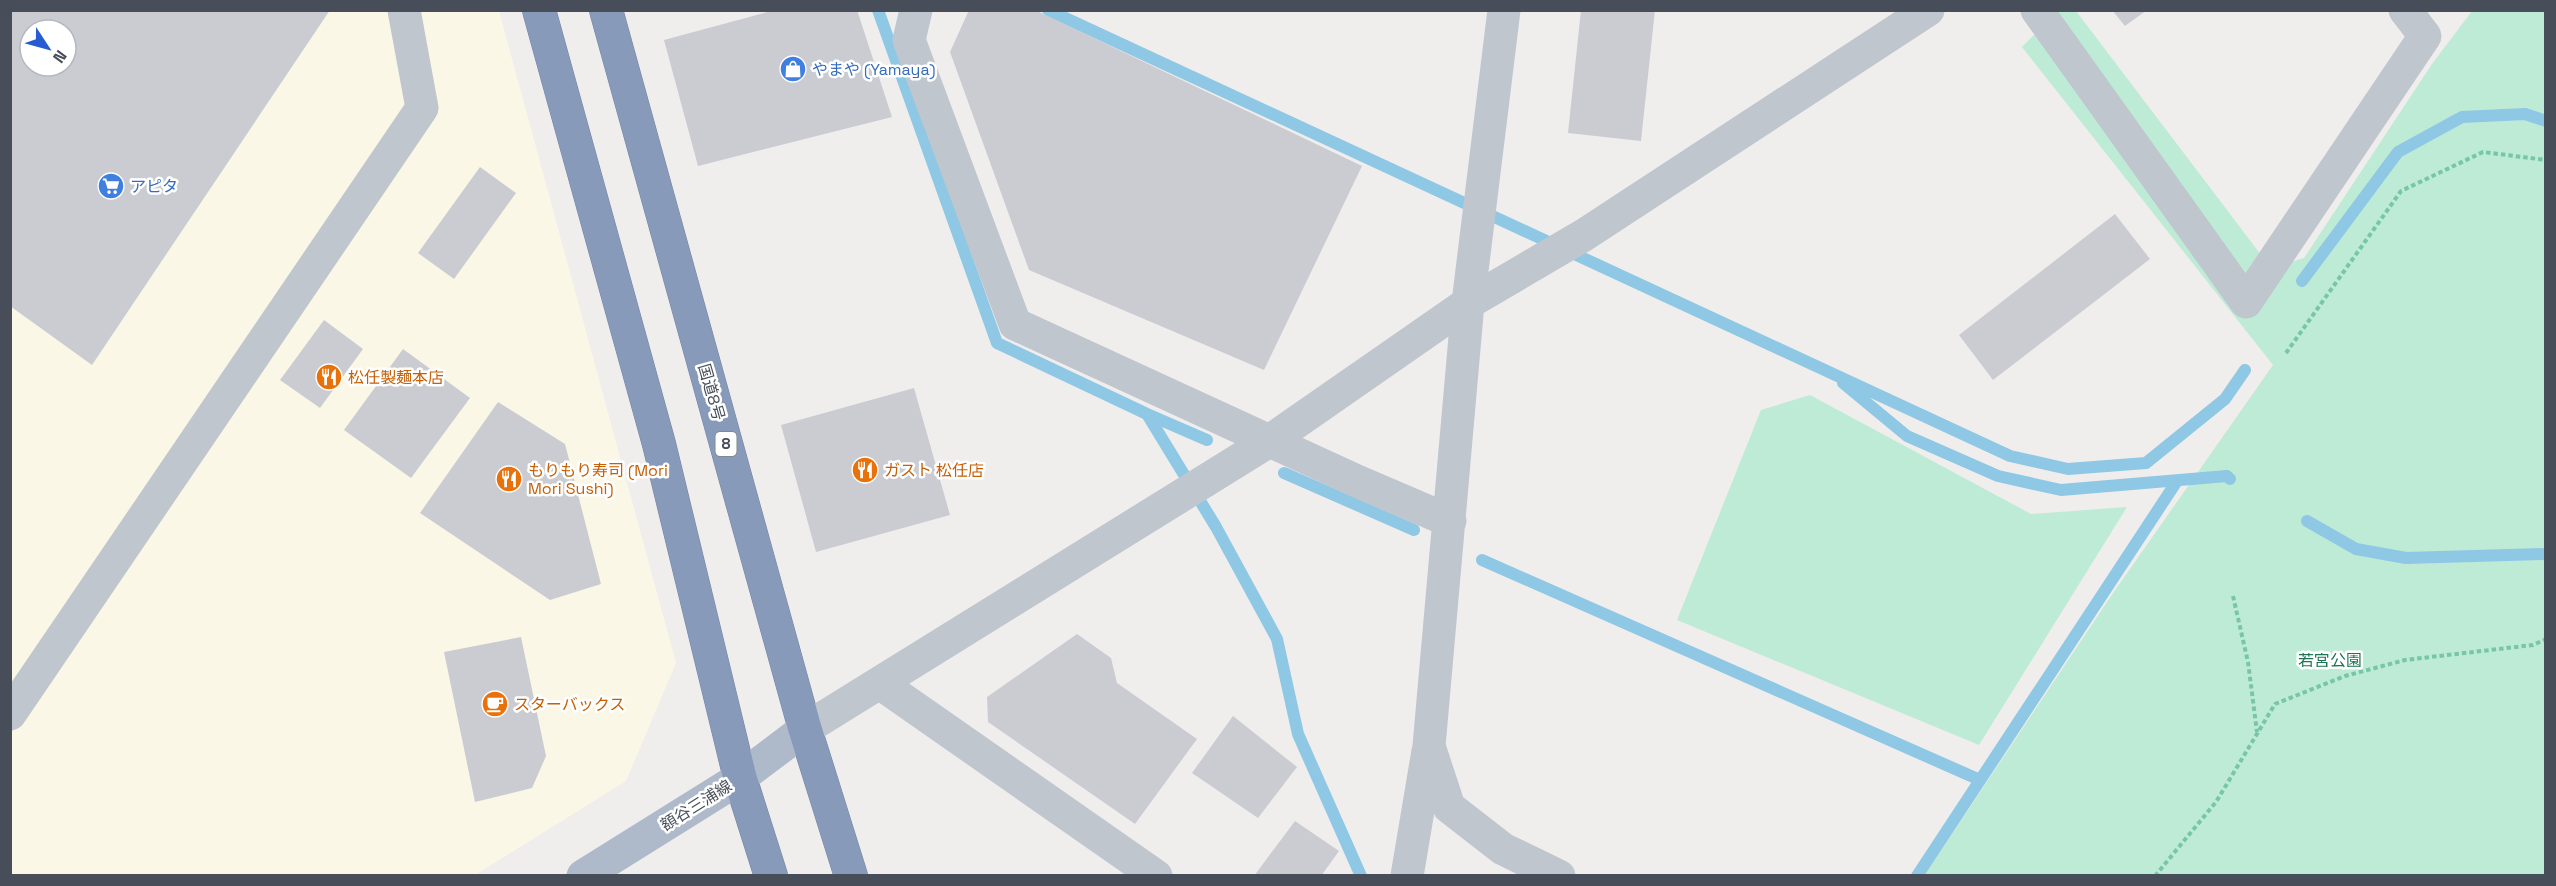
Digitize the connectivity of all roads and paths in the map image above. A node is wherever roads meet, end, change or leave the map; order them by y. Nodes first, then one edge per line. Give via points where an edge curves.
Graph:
1 (404, 10) edge
2 (539, 10) edge
3 (606, 10) edge
4 (916, 10) edge
5 (1503, 10) edge
6 (1928, 10) edge
7 (2037, 10) edge
8 (2405, 10) edge
9 (2546, 160) edge
10 (1468, 303) junction
11 (2286, 353) dead end
12 (1272, 441) junction
13 (1450, 521) junction
14 (2233, 596) dead end
15 (2546, 639) edge
16 (880, 684) junction
17 (10, 714) edge
18 (805, 729) junction
19 (2257, 733) junction
20 (1429, 746) junction
21 (740, 778) junction
22 (583, 876) edge
23 (771, 876) edge
24 (851, 876) edge
25 (1156, 876) edge
26 (1407, 876) edge
27 (1559, 876) edge
28 (2155, 876) edge

1 - 17 street via 422,108
2 - 21 highway via 659,444
3 - 18 highway, 国道8号 / 8
4 - 12 street via 909,39 1015,324
5 - 10 street
6 - 10 street via 1584,235
7 - 8 street via 2246,302 2425,36
9 - 11 path via 2483,152 2401,191
10 - 12 street
10 - 13 street
12 - 13 street
12 - 16 street
13 - 20 street
14 - 19 path via 2248,662
15 - 19 path via 2533,645 2405,660 2345,676 2275,705
16 - 18 street
16 - 25 street
18 - 21 main road, 額谷三浦線
18 - 24 highway, 国道8号 / 8
19 - 28 path via 2216,802
20 - 26 street
20 - 27 street via 1449,807 1503,849
21 - 22 main road, 額谷三浦線
21 - 23 highway

